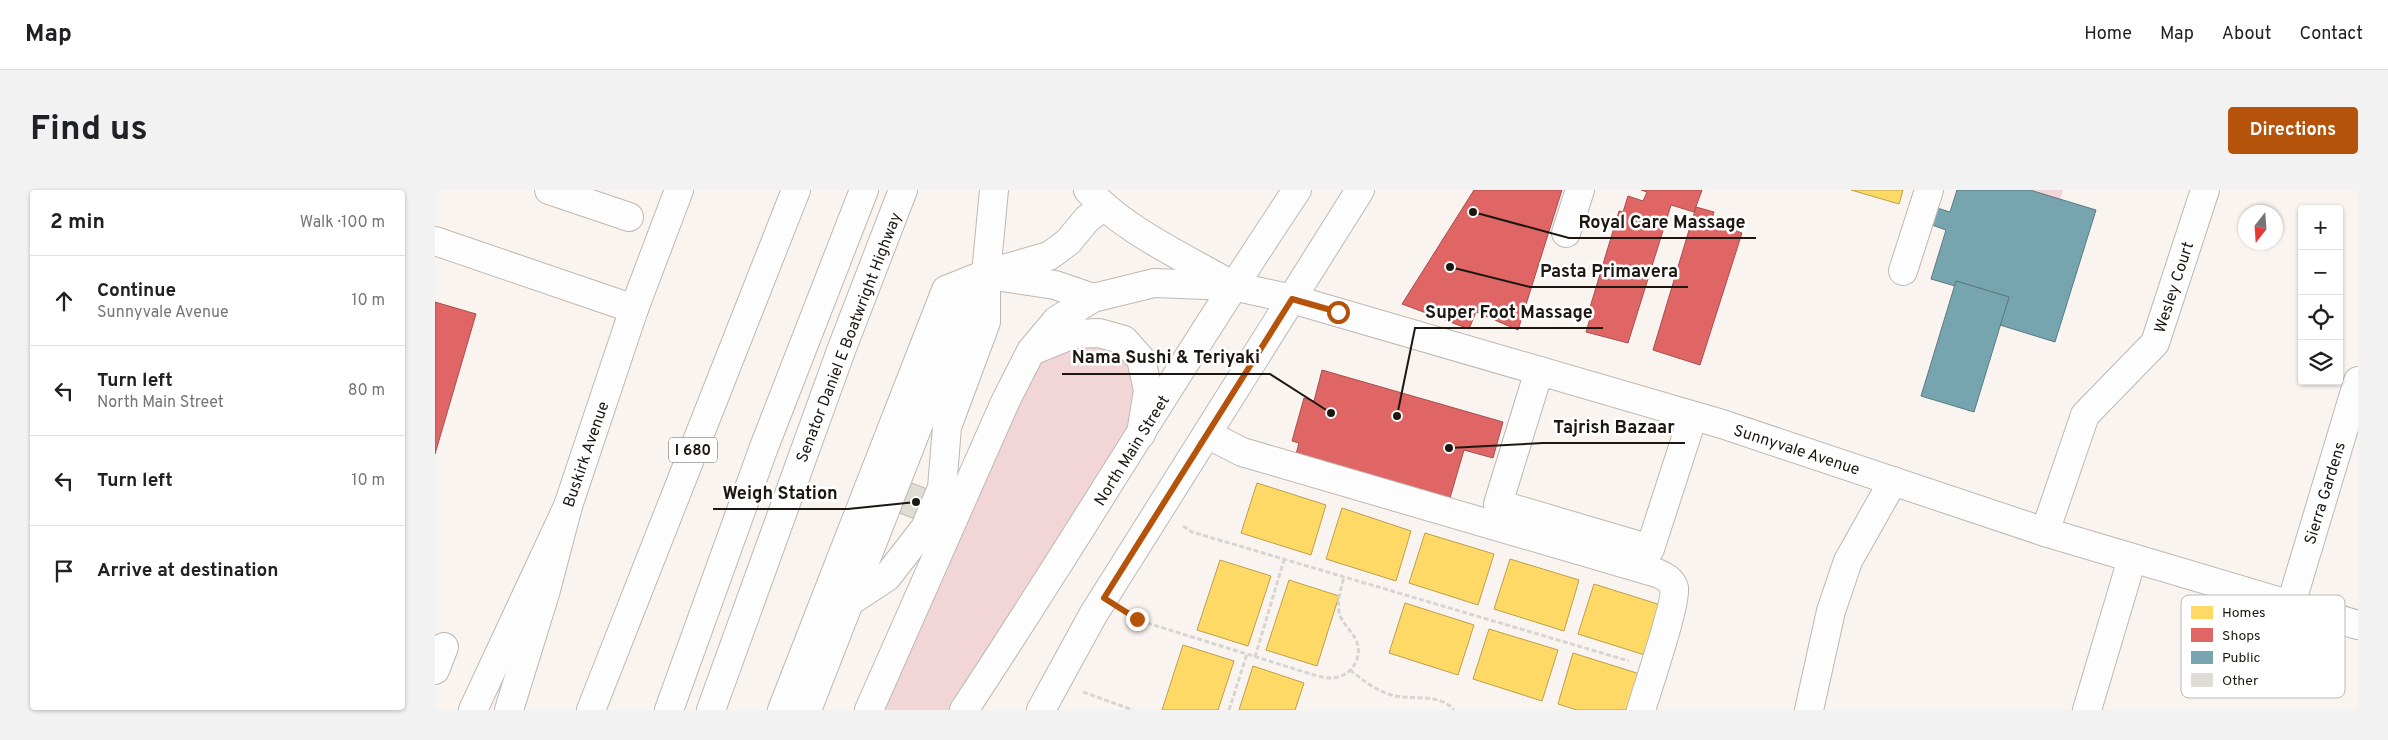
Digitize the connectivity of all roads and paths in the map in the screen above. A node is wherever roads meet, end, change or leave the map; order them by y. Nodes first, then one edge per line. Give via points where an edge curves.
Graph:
1 (549, 190) edge
2 (679, 190) edge
3 (796, 190) edge
4 (864, 190) edge
5 (903, 190) edge
6 (994, 190) edge
7 (1297, 190) edge
8 (1360, 190) edge
9 (1580, 190) edge
10 (1929, 190) edge
11 (2205, 190) edge
12 (1096, 199) edge
13 (629, 217) dead end
14 (1566, 233) dead end
15 (435, 241) edge
16 (1903, 271) dead end
17 (986, 274) junction
18 (1233, 286) junction
19 (1093, 298) junction
20 (1292, 299) junction
21 (634, 309) junction
22 (1031, 351) junction
23 (1539, 371) junction
24 (2358, 381) edge
25 (1693, 416) junction
26 (1141, 434) junction
27 (1207, 434) junction
28 (1893, 481) junction
29 (568, 506) junction
30 (1158, 511) junction
31 (2045, 532) junction
32 (2132, 559) junction
33 (1285, 560) junction
34 (1344, 578) junction
35 (2259, 595) edge
36 (2294, 595) edge
37 (1104, 598) junction
38 (849, 602) junction
39 (2345, 621) edge
40 (2358, 625) edge
41 (1247, 654) junction
42 (1255, 656) junction
43 (1653, 668) junction
44 (1350, 670) junction
45 (1060, 676) junction
46 (473, 710) edge
47 (509, 710) edge
48 (591, 710) edge
49 (669, 710) edge
50 (711, 710) edge
51 (782, 710) edge
52 (807, 710) edge
53 (869, 710) edge
54 (964, 710) edge
55 (1041, 710) edge
56 (1133, 710) edge
57 (1229, 710) edge
58 (1454, 710) edge
59 (1641, 710) edge
60 (1809, 710) edge
61 (2087, 710) edge

1 - 13 main road
2 - 21 main road, Buskirk Avenue
3 - 48 main road, I 680
4 - 49 main road via 764,447
5 - 50 main road, Senator Daniel E Boatwright Highway
6 - 17 main road
7 - 18 main road, North Main Street
8 - 20 main road
9 - 14 main road
10 - 16 main road
11 - 31 main road, Wesley Court via 2155,343 2085,415
12 - 17 main road via 1087,219 1068,242 1049,256
12 - 18 main road
15 - 21 main road
17 - 19 main road via 1055,285
17 - 38 main road via 963,311
17 - 38 main road via 986,322 947,427 942,488 925,528 887,577
17 - 51 main road via 946,290
18 - 19 main road via 1154,283
18 - 20 main road, Sunnyvale Avenue
18 - 26 main road, North Main Street
19 - 22 main road via 1057,320
20 - 23 main road, Sunnyvale Avenue
20 - 27 main road
21 - 29 main road, Buskirk Avenue
22 - 26 main road via 1073,334 1099,333 1124,340 1141,359 1148,390
22 - 53 main road via 1006,400
23 - 25 main road, Sunnyvale Avenue
23 - 25 main road via 1498,504 1650,549
24 - 36 main road, Sierra Gardens
25 - 28 main road, Sunnyvale Avenue
26 - 54 main road, North Main Street
27 - 30 main road
27 - 43 main road via 1242,452 1657,572 1668,578 1674,589 1671,612
28 - 31 main road, Sunnyvale Avenue
28 - 60 main road via 1848,561 1831,612
29 - 46 main road, Buskirk Avenue
29 - 47 main road
30 - 33 path via 1192,532
30 - 37 main road
31 - 32 main road, Sunnyvale Avenue
32 - 35 main road, Sunnyvale Avenue
32 - 61 main road
33 - 34 path
33 - 42 path
34 - 43 path
34 - 44 path via 1339,614 1359,648 1358,658
37 - 41 path via 1141,621
37 - 45 main road
38 - 52 main road
39 - 40 main road, Sunnyvale Avenue
41 - 42 path
41 - 57 path
42 - 44 path via 1330,678
43 - 59 main road
44 - 58 path via 1379,690 1393,695 1431,698 1448,703
45 - 55 main road
45 - 56 path via 1089,696

